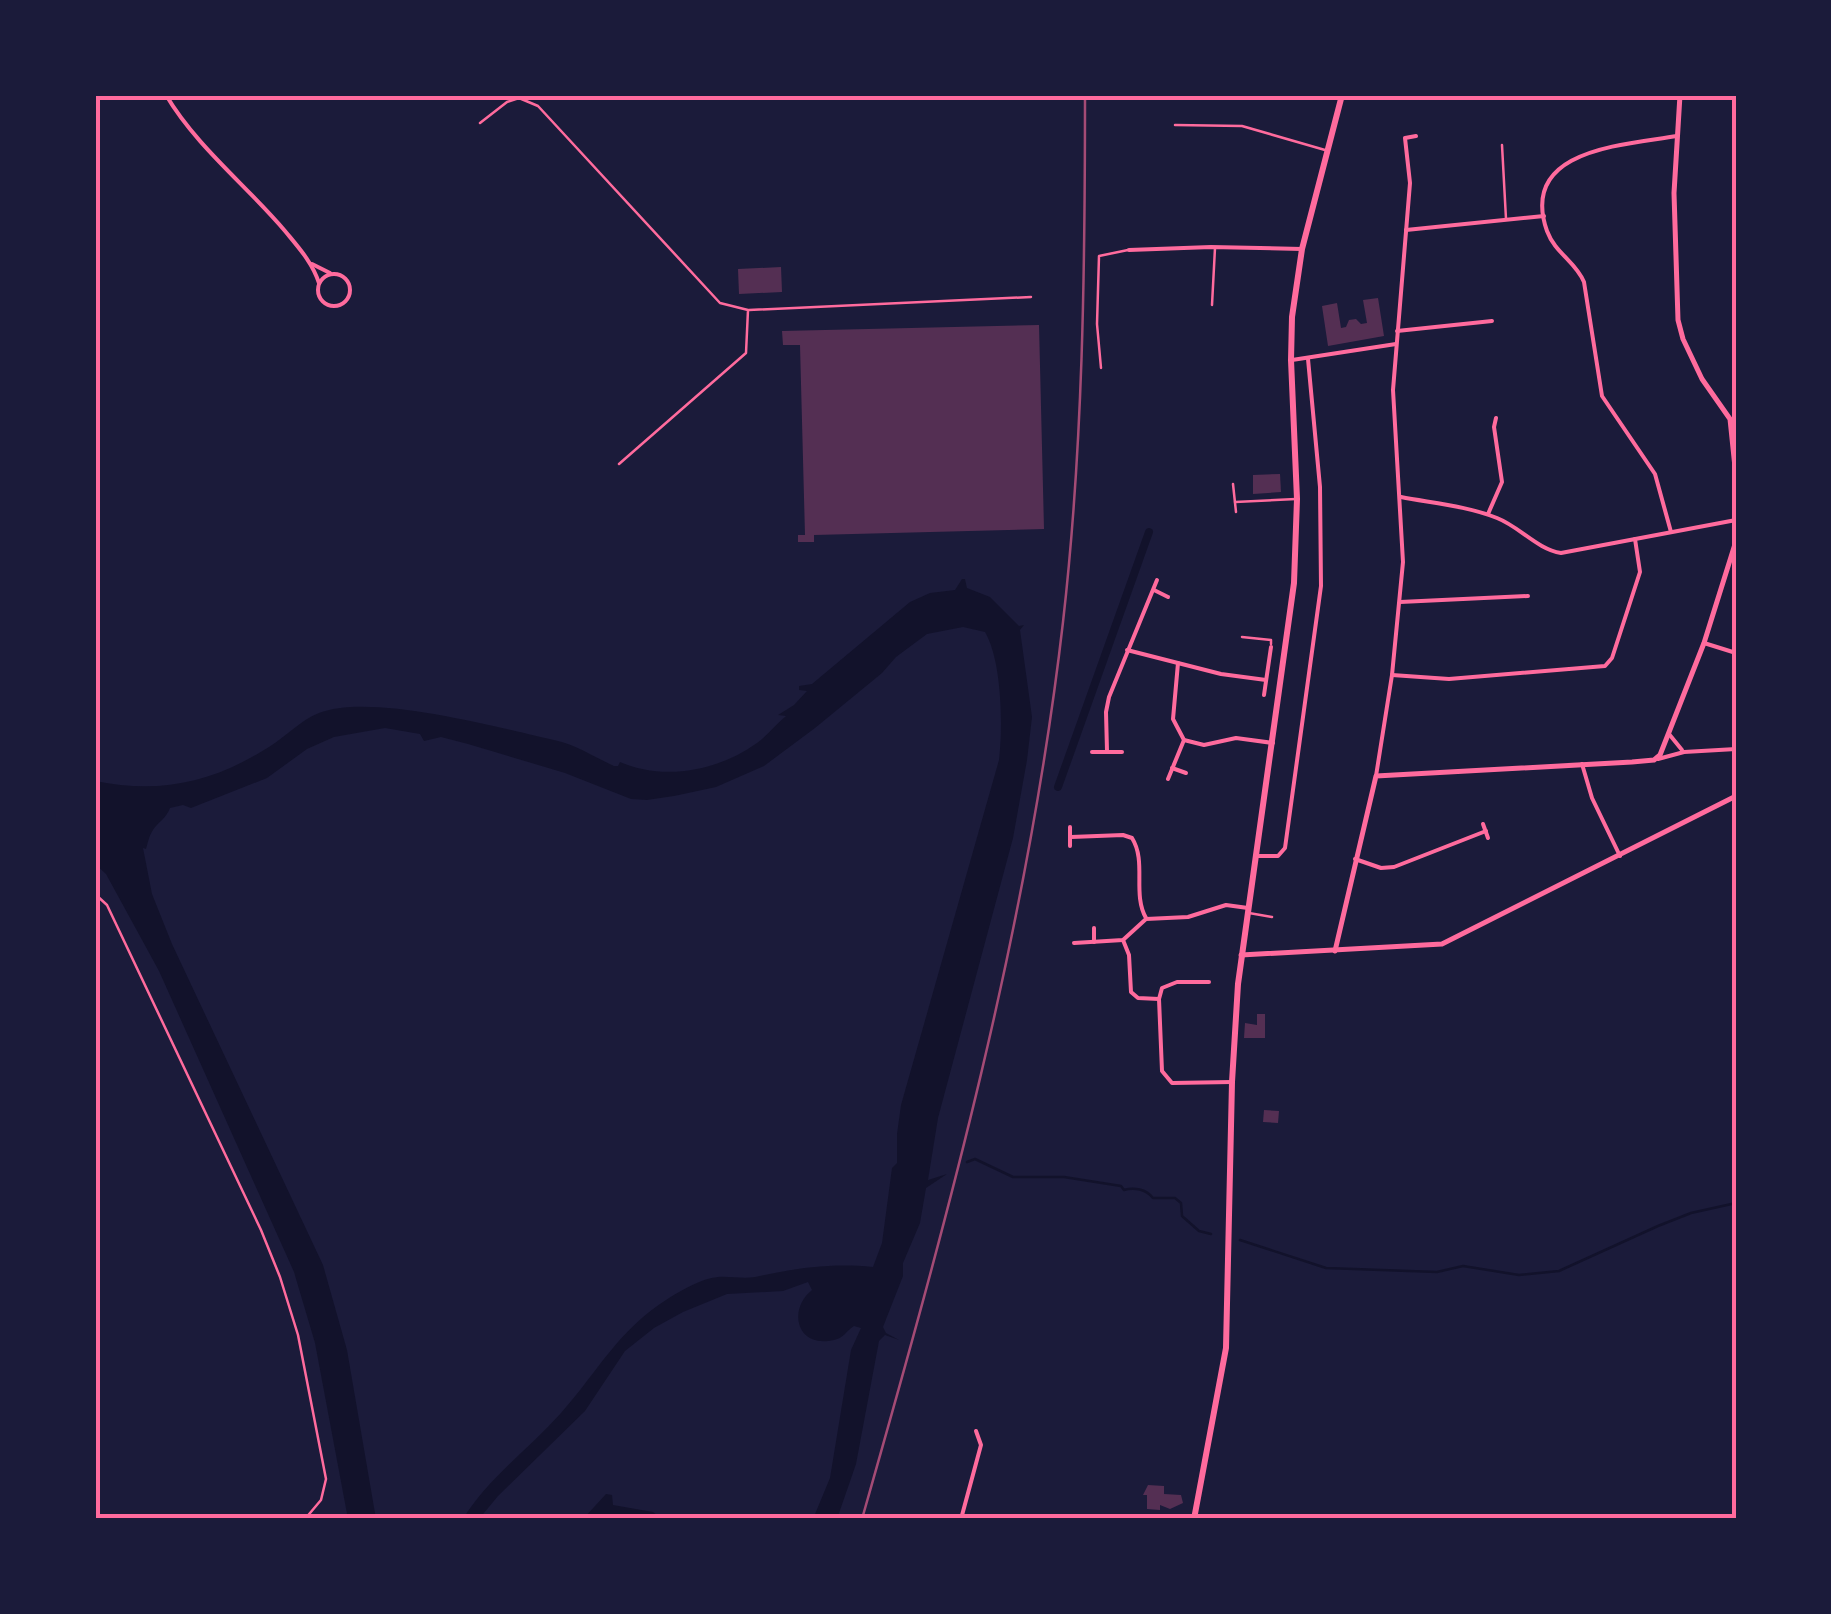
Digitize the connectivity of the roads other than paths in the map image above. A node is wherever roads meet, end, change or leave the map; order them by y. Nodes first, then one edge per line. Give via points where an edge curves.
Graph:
1 (166, 95) edge
2 (1342, 95) edge
3 (1680, 95) edge
4 (480, 123) dead end
5 (1174, 125) dead end
6 (1416, 136) dead end
7 (1678, 136) junction
8 (1502, 145) dead end
9 (1326, 150) junction
10 (1544, 216) junction
11 (1506, 220) junction
12 (1406, 230) junction
13 (1215, 247) junction
14 (1302, 249) junction
15 (1129, 250) joint
16 (312, 264) junction
17 (332, 274) junction
18 (319, 283) junction
19 (1031, 297) dead end
20 (1212, 305) dead end
21 (748, 310) junction
22 (1492, 321) dead end
23 (1397, 330) junction
24 (1396, 344) junction
25 (1308, 359) junction
26 (1291, 360) junction
27 (1100, 368) dead end
28 (1496, 418) dead end
29 (619, 464) dead end
30 (1736, 478) edge
31 (1233, 484) dead end
32 (1400, 497) junction
33 (1298, 499) junction
34 (1235, 502) junction
35 (1236, 512) dead end
36 (1488, 514) junction
37 (1736, 520) edge
38 (1671, 532) junction
39 (1636, 539) junction
40 (1736, 541) edge
41 (1157, 580) dead end
42 (1154, 590) junction
43 (1528, 596) dead end
44 (1168, 598) dead end
45 (1400, 602) junction
46 (1242, 637) dead end
47 (1704, 643) junction
48 (1271, 647) joint
49 (1127, 650) junction
50 (1736, 653) edge
51 (1178, 663) junction
52 (1392, 676) junction
53 (1266, 680) junction
54 (1264, 695) dead end
55 (1670, 734) junction
56 (1184, 740) junction
57 (1273, 743) junction
58 (1736, 748) edge
59 (1106, 751) junction
60 (1092, 752) dead end
61 (1122, 752) dead end
62 (1684, 752) junction
63 (1654, 760) junction
64 (1582, 764) junction
65 (1171, 768) junction
66 (1186, 774) dead end
67 (1376, 776) junction
68 (1168, 779) dead end
69 (1736, 796) edge
70 (1483, 824) dead end
71 (1070, 827) dead end
72 (1486, 832) junction
73 (1071, 837) junction
74 (1488, 838) dead end
75 (1070, 846) dead end
76 (1256, 856) junction
77 (1620, 856) junction
78 (1355, 859) junction
79 (1248, 910) junction
80 (1272, 917) dead end
81 (1146, 918) junction
82 (1094, 928) dead end
83 (1123, 940) junction
84 (1094, 942) junction
85 (1074, 943) dead end
86 (1335, 950) junction
87 (1241, 955) junction
88 (1209, 982) dead end
89 (1158, 999) junction
90 (1232, 1082) junction
91 (976, 1431) dead end
92 (961, 1519) edge
93 (1194, 1519) edge

1 - 16 street
2 - 9 main road
3 - 7 street
4 - 21 lane via 518,98 538,106 720,303
5 - 9 lane via 1242,126
6 - 12 street via 1405,138
7 - 10 street via 1570,160 1546,192
7 - 30 street via 1678,325 1702,379 1730,419
8 - 11 lane
9 - 14 main road
10 - 11 street
10 - 38 street via 1554,244 1584,282 1602,396 1656,474
11 - 12 street
12 - 23 street
13 - 14 street
13 - 15 street
13 - 20 lane
14 - 26 main road
15 - 27 lane via 1099,256
16 - 17 street
16 - 18 street
17 - 18 street
17 - 18 street via 349,284 344,302 323,302
19 - 21 lane
21 - 29 lane via 746,352
22 - 23 street
23 - 24 street
24 - 25 street
24 - 32 street
25 - 26 street
25 - 76 street via 1321,586 1285,848 1278,856
26 - 33 main road
28 - 36 street via 1502,482
31 - 34 lane
32 - 36 street
32 - 45 street
33 - 34 lane
33 - 57 main road
34 - 35 lane
36 - 39 street via 1556,552
37 - 38 street
38 - 39 street
39 - 52 street via 1638,580 1606,666 1449,679
40 - 47 street
41 - 42 street
42 - 44 street
42 - 49 street
43 - 45 street
45 - 52 street
46 - 48 lane via 1271,640
47 - 50 street
47 - 55 street
48 - 53 street
49 - 51 street
49 - 59 street via 1106,712
51 - 53 street
51 - 56 street via 1173,719
52 - 67 street
53 - 54 street
55 - 62 street
55 - 63 street
56 - 57 street via 1204,746 1236,738
56 - 65 street
57 - 76 main road
58 - 62 street
59 - 60 street
59 - 61 street
62 - 63 street
63 - 64 street
64 - 67 street
64 - 77 street
65 - 66 street
65 - 68 street
67 - 78 street
69 - 77 street
70 - 72 street
71 - 73 street
72 - 74 street
72 - 78 street via 1391,868
73 - 75 street
73 - 81 street via 1132,838
76 - 79 main road
77 - 86 street via 1442,944
78 - 86 street
79 - 80 lane
79 - 81 street via 1226,905 1188,917
79 - 87 main road
81 - 83 street
82 - 84 street
83 - 84 street
83 - 89 street via 1131,992
84 - 85 street
86 - 87 street
87 - 90 main road
88 - 89 street via 1169,983
89 - 90 street via 1164,1077 1179,1084
90 - 93 main road via 1226,1348
91 - 92 street via 981,1445

